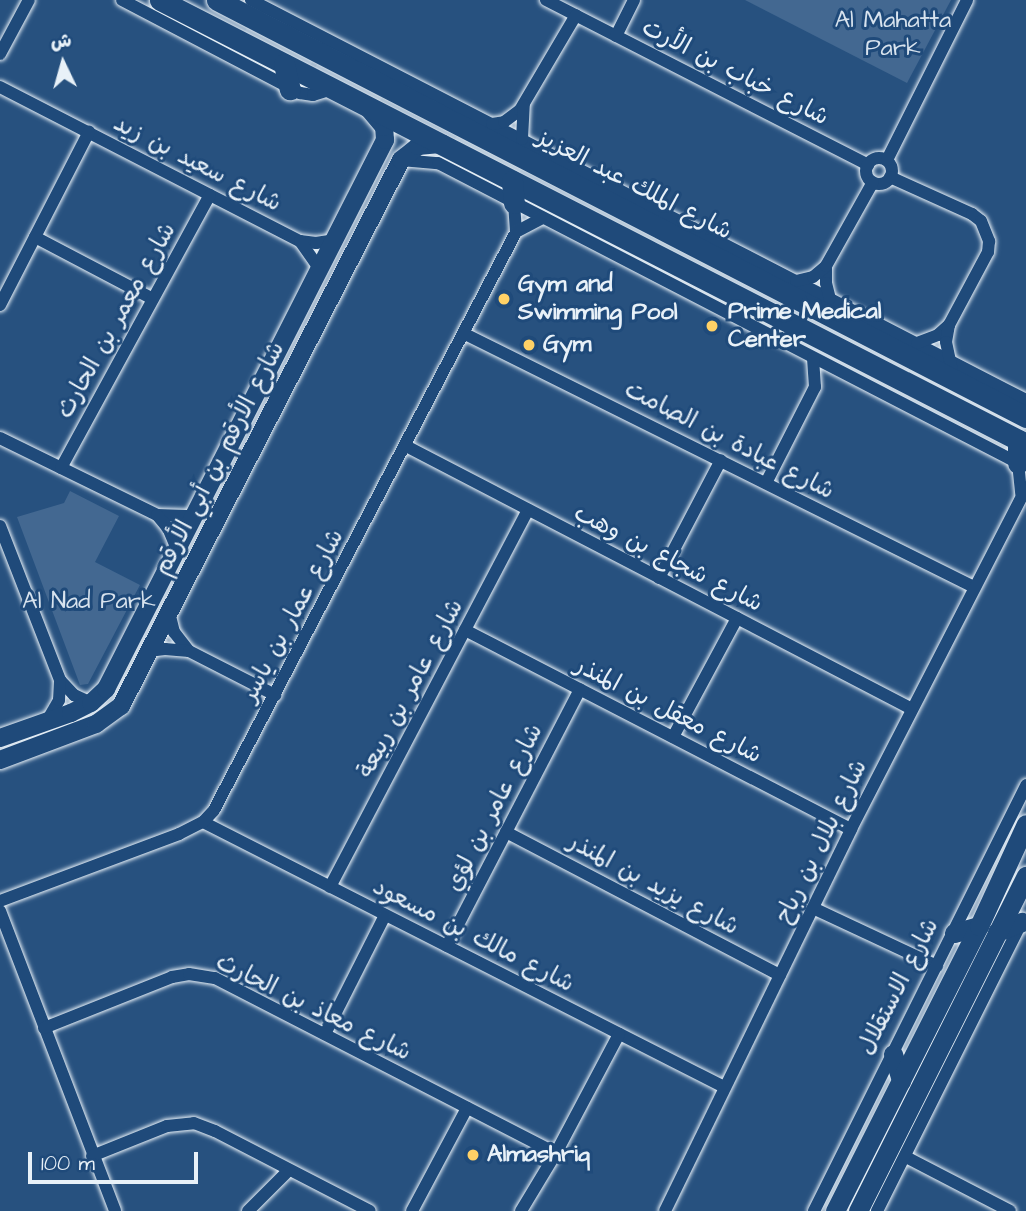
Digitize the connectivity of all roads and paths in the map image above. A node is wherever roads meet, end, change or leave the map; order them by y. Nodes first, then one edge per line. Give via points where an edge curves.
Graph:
1 (29, 0) edge
2 (122, 0) edge
3 (160, 0) edge
4 (217, 0) edge
5 (251, 0) edge
6 (546, 0) edge
7 (634, 0) edge
8 (967, 0) edge
9 (576, 15) junction
10 (191, 16) junction
11 (169, 24) junction
12 (616, 36) junction
13 (0, 54) edge
14 (364, 59) junction
15 (284, 64) junction
16 (341, 64) junction
17 (0, 87) edge
18 (290, 89) junction
19 (332, 89) junction
20 (364, 102) junction
21 (524, 105) junction
22 (492, 124) junction
23 (89, 132) junction
24 (522, 139) junction
25 (446, 144) junction
26 (401, 160) junction
27 (887, 160) junction
28 (375, 161) junction
29 (530, 161) junction
30 (868, 165) junction
31 (890, 177) junction
32 (512, 181) junction
33 (873, 182) junction
34 (210, 195) junction
35 (379, 199) junction
36 (514, 203) junction
37 (668, 216) junction
38 (542, 218) junction
39 (646, 221) junction
40 (516, 232) junction
41 (35, 237) junction
42 (336, 240) junction
43 (300, 241) junction
44 (826, 266) junction
45 (320, 270) junction
46 (703, 280) junction
47 (796, 281) junction
48 (680, 289) junction
49 (153, 299) junction
50 (830, 299) junction
51 (0, 304) edge
52 (949, 325) junction
53 (465, 334) junction
54 (917, 343) junction
55 (813, 358) junction
56 (949, 360) junction
57 (881, 371) junction
58 (848, 376) junction
59 (963, 385) junction
60 (814, 387) junction
61 (1026, 400) edge
62 (1026, 417) edge
63 (3, 441) edge
64 (406, 446) junction
65 (1022, 453) edge
66 (721, 460) junction
67 (61, 468) junction
68 (766, 483) junction
69 (1023, 491) edge
70 (528, 510) junction
71 (157, 515) junction
72 (194, 516) junction
73 (0, 526) edge
74 (177, 549) junction
75 (659, 578) junction
76 (974, 587) junction
77 (169, 612) junction
78 (737, 618) junction
79 (465, 630) junction
80 (148, 651) junction
81 (189, 651) junction
82 (60, 680) junction
83 (580, 689) junction
84 (275, 695) junction
85 (91, 703) junction
86 (912, 709) junction
87 (40, 723) junction
88 (673, 737) junction
89 (0, 738) edge
90 (0, 750) edge
91 (0, 760) edge
92 (1026, 785) edge
93 (203, 822) junction
94 (1026, 824) edge
95 (851, 830) junction
96 (506, 832) junction
97 (1026, 876) edge
98 (330, 887) junction
99 (0, 901) edge
100 (813, 908) junction
101 (0, 911) edge
102 (385, 915) junction
103 (1024, 918) edge
104 (988, 929) junction
105 (954, 933) junction
106 (447, 946) junction
107 (937, 966) junction
108 (780, 975) junction
109 (949, 1027) junction
110 (44, 1028) junction
111 (325, 1034) junction
112 (619, 1034) junction
113 (893, 1054) junction
114 (955, 1054) junction
115 (901, 1081) junction
116 (724, 1087) junction
117 (467, 1108) junction
118 (556, 1153) junction
119 (92, 1156) junction
120 (906, 1157) junction
121 (289, 1170) junction
122 (115, 1211) edge
123 (248, 1211) edge
124 (370, 1211) edge
125 (412, 1211) edge
126 (521, 1211) edge
127 (664, 1211) edge
128 (814, 1211) edge
129 (835, 1211) edge
130 (858, 1211) edge
131 (877, 1211) edge
132 (1010, 1211) edge

1 - 13 street
2 - 11 street
3 - 10 highway
4 - 16 highway, شارع الملك عبد العزيز
5 - 14 street, شارع الملك عبد العزيز
6 - 9 street, شارع خباب بن الأرت
7 - 12 street
8 - 27 street
9 - 12 street, شارع خباب بن الأرت
9 - 21 street
10 - 11 highway
10 - 15 highway
11 - 18 street
12 - 30 street, شارع خباب بن الأرت
14 - 16 highway
14 - 22 street, شارع الملك عبد العزيز
15 - 18 highway
15 - 19 highway
16 - 29 highway, شارع الملك عبد العزيز
17 - 23 street, شارع سعيد بن زيد
18 - 19 street via 313,94
19 - 20 highway
20 - 25 highway
20 - 28 street, شارع الأرقم بن أبي الأرقم via 386,134
21 - 22 street via 510,119
21 - 24 street
22 - 24 street, شارع الملك عبد العزيز
23 - 34 street, شارع سعيد بن زيد
23 - 41 street
24 - 29 highway
24 - 37 street, شارع الملك عبد العزيز
25 - 26 street via 418,146
25 - 32 highway
26 - 35 street, شارع الأرقم بن أبي الأرقم
26 - 36 street via 438,163
27 - 30 street via 874,159
27 - 31 street via 892,168
28 - 35 street via 382,159 389,167 378,188
28 - 42 street, شارع الأرقم بن أبي الأرقم
29 - 39 highway, شارع الملك عبد العزيز
30 - 33 street via 867,175
31 - 33 street via 885,183
31 - 52 street via 961,208 987,230 988,252
32 - 36 highway
32 - 46 highway
33 - 44 street
34 - 43 street, شارع سعيد بن زيد
34 - 49 street, شارع معمر بن الحارث
35 - 77 street, شارع الأرقم بن أبي الأرقم
36 - 38 street
36 - 40 street
37 - 39 highway
37 - 47 street, شارع الملك عبد العزيز
38 - 40 street
38 - 48 street
39 - 59 highway, شارع الملك عبد العزيز
40 - 53 street, شارع عمار بن ياسر
41 - 49 street
41 - 51 street
42 - 43 street, شارع سعيد بن زيد
42 - 45 street, شارع الأرقم بن أبي الأرقم
43 - 45 street, شارع سعيد بن زيد
44 - 47 street via 813,277
44 - 50 street
45 - 72 street, شارع الأرقم بن أبي الأرقم
46 - 48 highway
46 - 57 highway
47 - 50 street, شارع الملك عبد العزيز
48 - 55 street
49 - 67 street, شارع معمر بن الحارث
50 - 54 street, شارع الملك عبد العزيز
52 - 54 street
52 - 56 street
53 - 64 street, شارع عمار بن ياسر
53 - 66 street, شارع عبادة بن الصامت
54 - 56 street, شارع الملك عبد العزيز
55 - 58 street
55 - 60 street
56 - 59 street
56 - 61 street, شارع الملك عبد العزيز
57 - 58 highway
57 - 65 highway
58 - 60 street
58 - 65 street
59 - 62 highway, شارع الملك عبد العزيز
60 - 68 street
63 - 67 street
64 - 70 street, شارع شجاع بن وهب
64 - 84 street, شارع عمار بن ياسر
65 - 69 street, شارع بلال بن رباح
66 - 68 street, شارع عبادة بن الصامت
66 - 75 street
67 - 71 street
68 - 76 street, شارع عبادة بن الصامت
69 - 76 street, شارع بلال بن رباح
70 - 75 street, شارع شجاع بن وهب
70 - 79 street, شارع عامر بن ربيعة
71 - 72 street
71 - 74 street
72 - 74 street, شارع الأرقم بن أبي الأرقم
73 - 82 street
74 - 85 street, شارع الأرقم بن أبي الأرقم via 106,689
75 - 78 street, شارع شجاع بن وهب
76 - 86 street, شارع بلال بن رباح
77 - 80 street, شارع الأرقم بن أبي الأرقم
77 - 81 street via 174,632
78 - 86 street, شارع شجاع بن وهب
78 - 88 street
79 - 83 street, شارع معقل بن المنذر
79 - 98 street, شارع عامر بن ربيعة
80 - 81 street
80 - 91 street, شارع الأرقم بن أبي الأرقم via 114,713
81 - 84 street
82 - 85 street via 74,695
82 - 87 street via 59,700
83 - 88 street, شارع معقل بن المنذر
83 - 96 street, شارع عامر بن لؤي
84 - 93 street, شارع عمار بن ياسر via 223,796
85 - 87 street, شارع الأرقم بن أبي الأرقم
86 - 95 street, شارع بلال بن رباح
87 - 89 street, شارع الأرقم بن أبي الأرقم
87 - 90 street via 36,736
88 - 95 street, شارع معقل بن المنذر
92 - 105 street, شارع الاستقلال
93 - 98 street, شارع مالك بن مسعود
93 - 99 street, شارع عمار بن ياسر
94 - 104 main road, شارع الاستقلال
95 - 100 street, شارع بلال بن رباح
96 - 106 street, شارع عامر بن لؤي
96 - 108 street, شارع يزيد بن المنذر
97 - 104 main road, شارع الاستقلال
98 - 102 street, شارع مالك بن مسعود
100 - 107 street
100 - 108 street, شارع بلال بن رباح
101 - 110 street
102 - 106 street, شارع مالك بن مسعود
102 - 111 street
103 - 104 main road
103 - 114 street
104 - 105 main road
104 - 109 main road, شارع الاستقلال
104 - 115 main road, شارع الاستقلال
105 - 107 street, شارع الاستقلال
106 - 112 street, شارع مالك بن مسعود
107 - 113 street, شارع الاستقلال
108 - 116 street, شارع بلال بن رباح
109 - 114 main road
109 - 130 main road, شارع الاستقلال
110 - 111 street, شارع معاذ بن الحارث via 189,974 226,983
110 - 119 street
111 - 117 street, شارع معاذ بن الحارث
112 - 116 street, شارع مالك بن مسعود
112 - 118 street
113 - 115 main road
113 - 128 street, شارع الاستقلال
114 - 120 street
115 - 129 main road, شارع الاستقلال
116 - 127 street, شارع بلال بن رباح
117 - 118 street, شارع معاذ بن الحارث
117 - 125 street
118 - 126 street
119 - 121 street via 167,1126 194,1123
119 - 122 street
120 - 131 street
120 - 132 street
121 - 123 street
121 - 124 street

